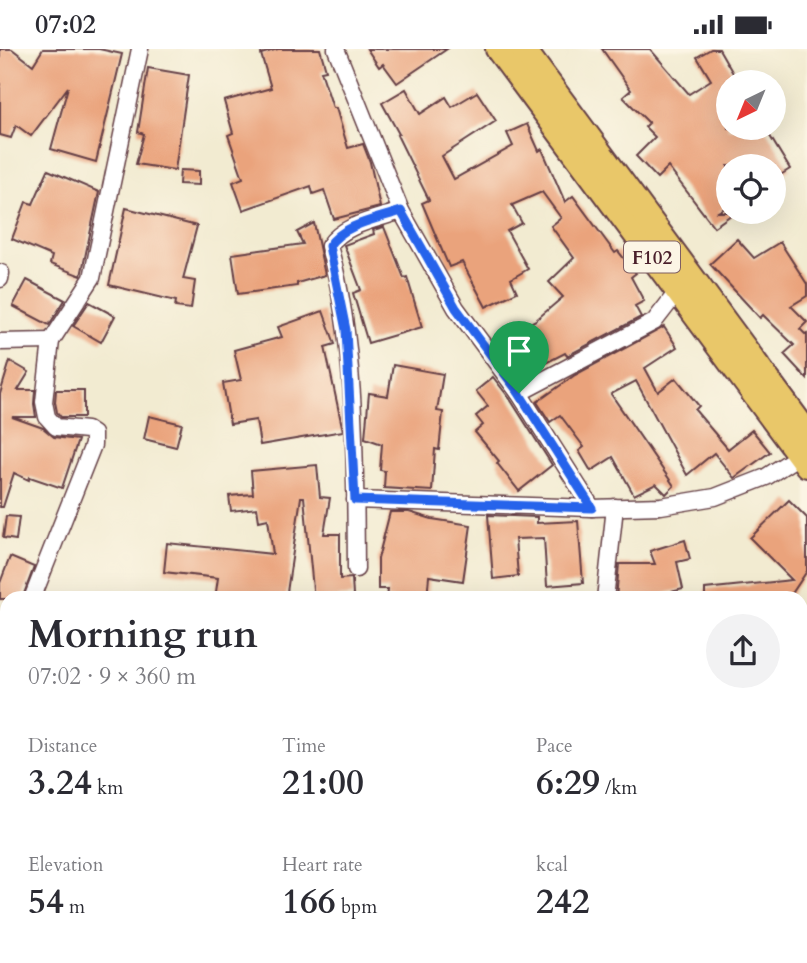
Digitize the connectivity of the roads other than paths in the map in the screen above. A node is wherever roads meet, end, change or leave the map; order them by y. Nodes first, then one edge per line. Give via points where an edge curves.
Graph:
1 (140, 49) edge
2 (336, 49) edge
3 (498, 49) edge
4 (523, 49) edge
5 (401, 211) junction
6 (678, 291) junction
7 (51, 341) junction
8 (0, 342) edge
9 (519, 393) junction
10 (805, 451) edge
11 (355, 500) junction
12 (615, 507) junction
13 (592, 508) junction
14 (356, 569) dead end
15 (35, 591) edge
16 (606, 591) edge

1 - 7 street via 92,278
2 - 5 street
3 - 6 main road, F102
4 - 10 main road, F102
5 - 9 street via 456,308
5 - 11 street via 352,228 329,246 346,330
6 - 9 street via 654,322
6 - 10 main road, F102
7 - 8 street
7 - 15 street via 44,402 47,417 56,427 87,430 93,434 93,445
9 - 13 street
10 - 12 street via 766,477 715,497 661,506
11 - 13 street
11 - 14 street
12 - 13 street
12 - 16 street

